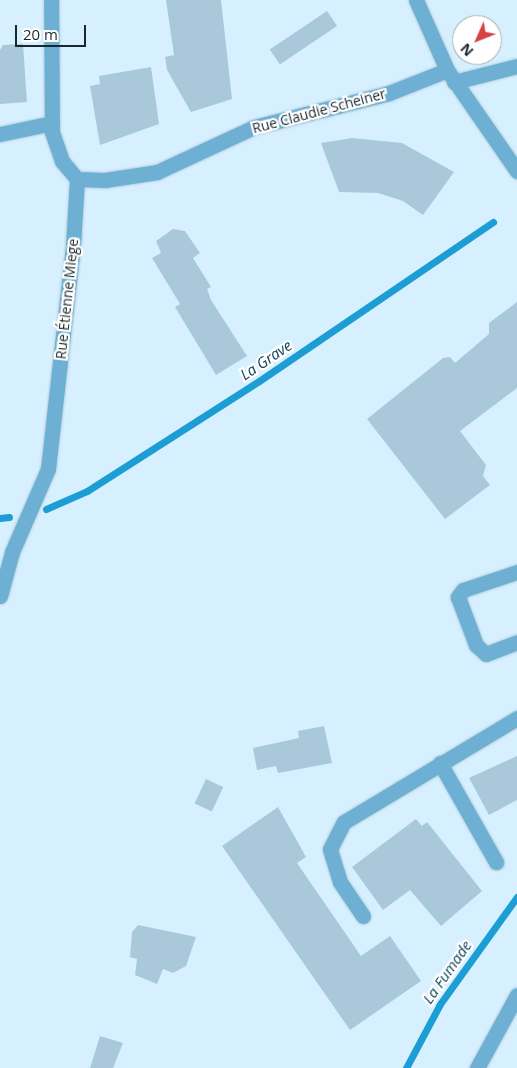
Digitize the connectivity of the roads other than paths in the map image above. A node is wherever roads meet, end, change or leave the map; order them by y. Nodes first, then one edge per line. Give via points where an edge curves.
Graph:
1 (51, 0) edge
2 (416, 0) edge
3 (517, 66) edge
4 (451, 76) junction
5 (52, 123) junction
6 (0, 134) edge
7 (517, 171) edge
8 (77, 179) junction
9 (517, 572) edge
10 (0, 596) edge
11 (517, 642) edge
12 (517, 718) edge
13 (440, 763) junction
14 (496, 862) dead end
15 (362, 916) dead end
16 (517, 995) edge
17 (477, 1068) edge

1 - 5 street
2 - 4 street
3 - 4 street, Rue Claudie Scheiner
4 - 7 street
4 - 8 street, Rue Claudie Scheiner via 254,127 156,172 105,180
5 - 6 street
5 - 8 street via 62,161
8 - 10 street, Rue Étienne Miege via 48,469 12,552
9 - 11 street via 463,590 458,597 476,645 486,654
12 - 13 street
13 - 14 street
13 - 15 street via 344,822 330,849 340,882
16 - 17 street

